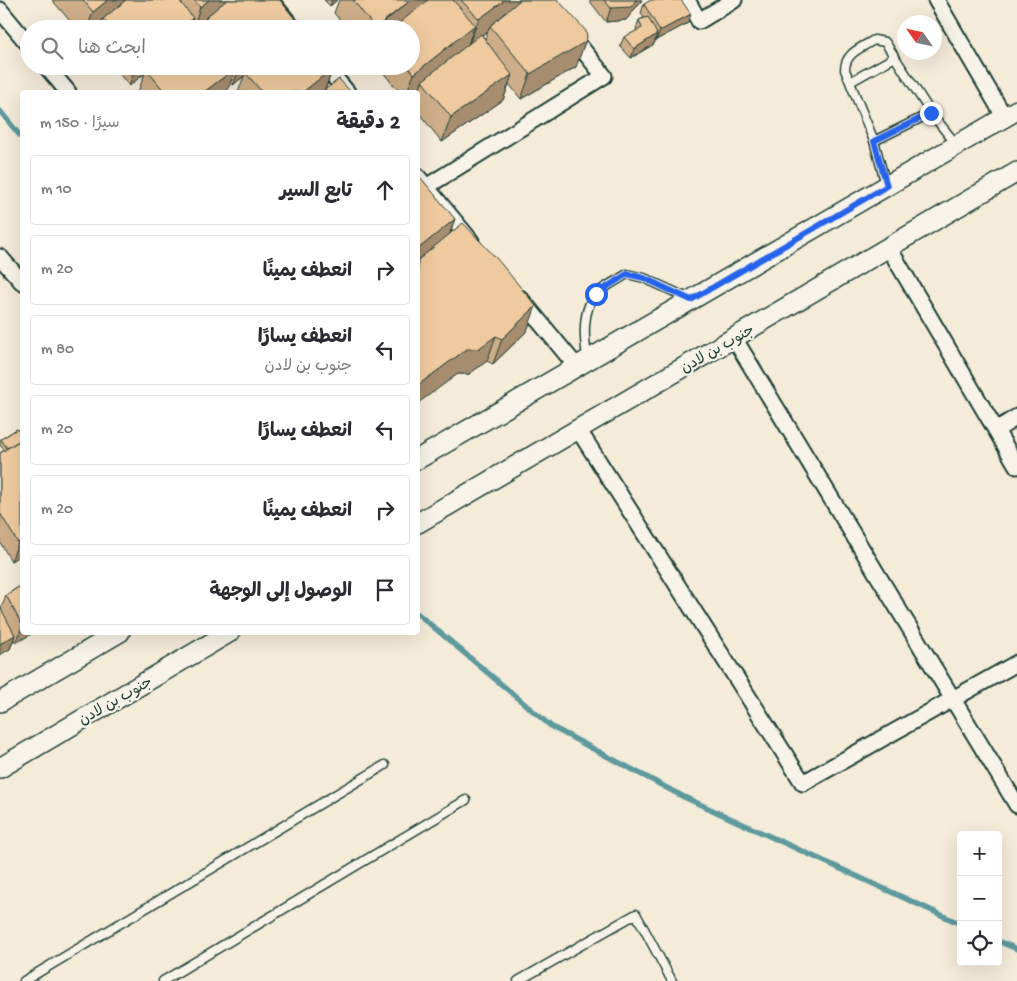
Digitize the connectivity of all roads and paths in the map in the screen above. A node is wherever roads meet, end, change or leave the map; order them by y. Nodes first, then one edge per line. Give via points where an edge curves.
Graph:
1 (270, 0) edge
2 (687, 0) edge
3 (734, 0) edge
4 (936, 0) edge
5 (0, 10) edge
6 (287, 20) edge
7 (560, 23) edge
8 (20, 34) edge
9 (894, 57) junction
10 (54, 75) edge
11 (333, 75) edge
12 (850, 82) junction
13 (66, 90) edge
14 (345, 90) edge
15 (931, 113) junction
16 (1011, 114) edge
17 (874, 141) junction
18 (958, 145) junction
19 (1017, 172) edge
20 (422, 182) edge
21 (887, 186) junction
22 (889, 248) junction
23 (483, 254) edge
24 (0, 257) edge
25 (20, 280) edge
26 (508, 284) edge
27 (691, 300) junction
28 (734, 338) junction
29 (582, 364) junction
30 (1017, 417) edge
31 (578, 429) junction
32 (996, 430) junction
33 (420, 459) edge
34 (1017, 466) edge
35 (420, 522) edge
36 (115, 635) edge
37 (225, 635) edge
38 (1017, 662) edge
39 (953, 699) junction
40 (0, 702) edge
41 (385, 765) dead end
42 (0, 768) edge
43 (466, 800) dead end
44 (1017, 805) edge
45 (24, 981) edge
46 (163, 981) edge
47 (518, 981) edge
48 (672, 981) edge

1 - 6 street
2 - 3 street via 699,21
4 - 16 street
5 - 8 street
7 - 20 street via 604,76
9 - 12 lane
9 - 12 lane via 885,42 874,40 850,55 845,63
9 - 15 lane
10 - 13 street
11 - 14 street
12 - 17 lane
15 - 17 lane
15 - 18 lane
16 - 18 street
17 - 21 lane
18 - 21 street
19 - 22 street, جنوب بن لادن
20 - 23 street
21 - 27 street
22 - 28 street, جنوب بن لادن
22 - 32 street
24 - 25 street
26 - 29 street
27 - 29 street
27 - 29 lane via 644,278 627,274 596,294 587,310
28 - 31 street, جنوب بن لادن
28 - 39 street
29 - 33 street
30 - 32 street
31 - 35 street, جنوب بن لادن
31 - 39 street via 803,783
32 - 34 street
36 - 40 street
37 - 42 street, جنوب بن لادن
38 - 39 street
39 - 44 street
41 - 45 lane
43 - 46 lane
47 - 48 lane via 636,914

